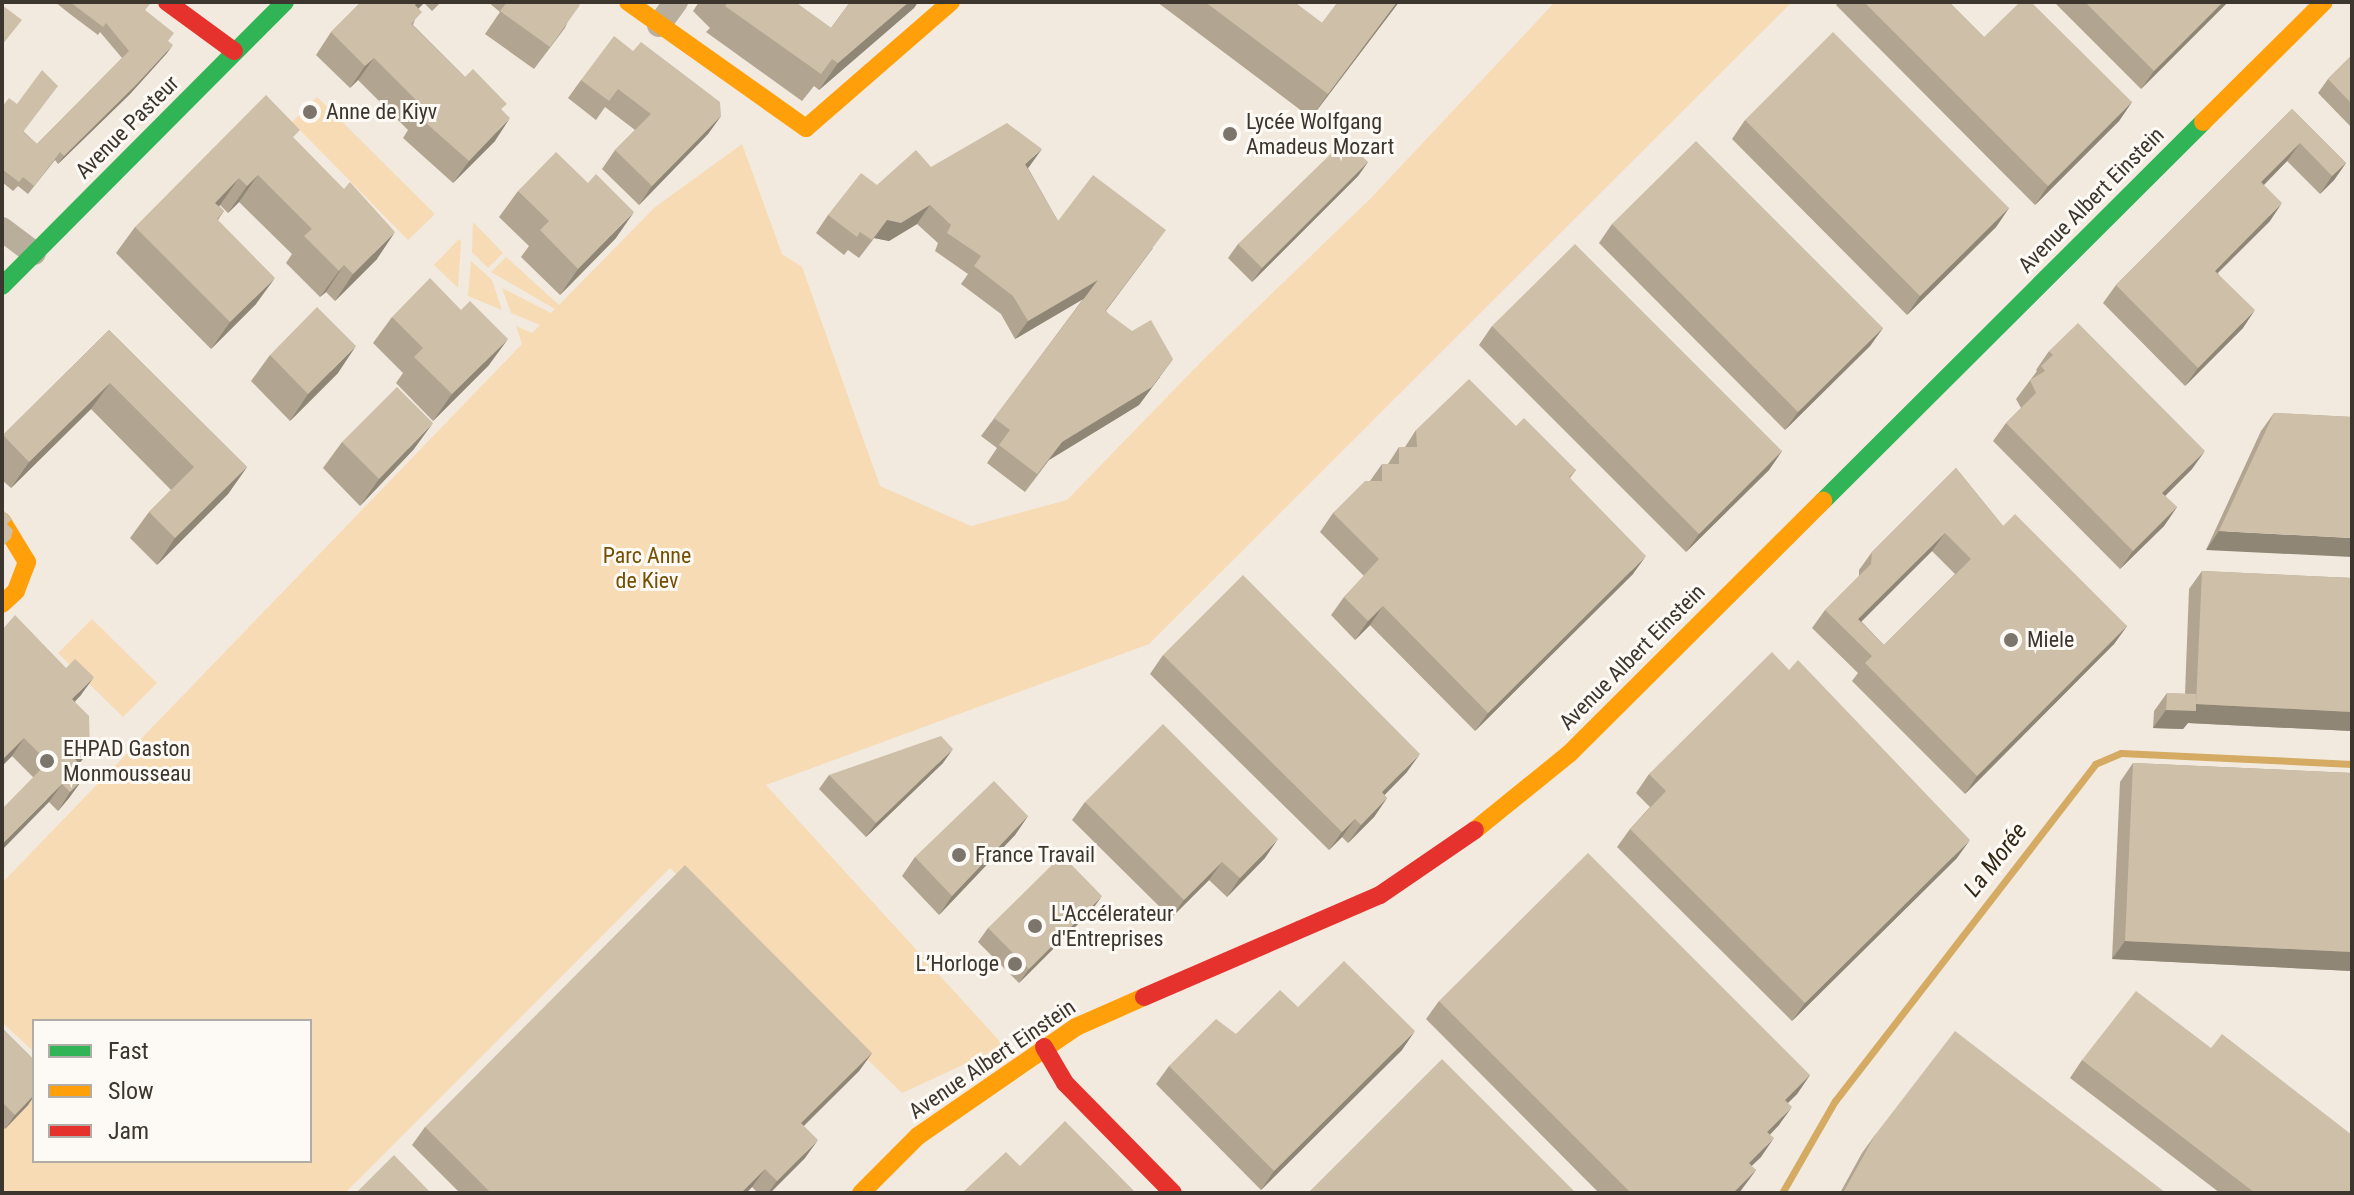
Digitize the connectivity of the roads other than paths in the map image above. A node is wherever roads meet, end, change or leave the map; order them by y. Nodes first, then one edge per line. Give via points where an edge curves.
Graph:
1 (167, 2) edge
2 (285, 2) edge
3 (628, 2) edge
4 (676, 2) edge
5 (951, 2) edge
6 (2324, 2) edge
7 (659, 25) junction
8 (234, 51) junction
9 (2, 229) edge
10 (34, 253) junction
11 (2, 286) edge
12 (2, 521) edge
13 (2, 604) edge
14 (1044, 1047) junction
15 (861, 1193) edge
16 (1173, 1193) edge

1 - 8 street
2 - 8 street, Avenue Pasteur
3 - 7 street
4 - 7 street
5 - 7 street via 806,128
6 - 14 street, Avenue Albert Einstein via 1569,754 1504,810 1380,895 1111,1010
8 - 10 street, Avenue Pasteur
9 - 10 street
10 - 11 street, Avenue Pasteur
12 - 13 street via 27,562 16,591
14 - 15 street, Avenue Albert Einstein via 918,1136
14 - 16 street via 1065,1083

